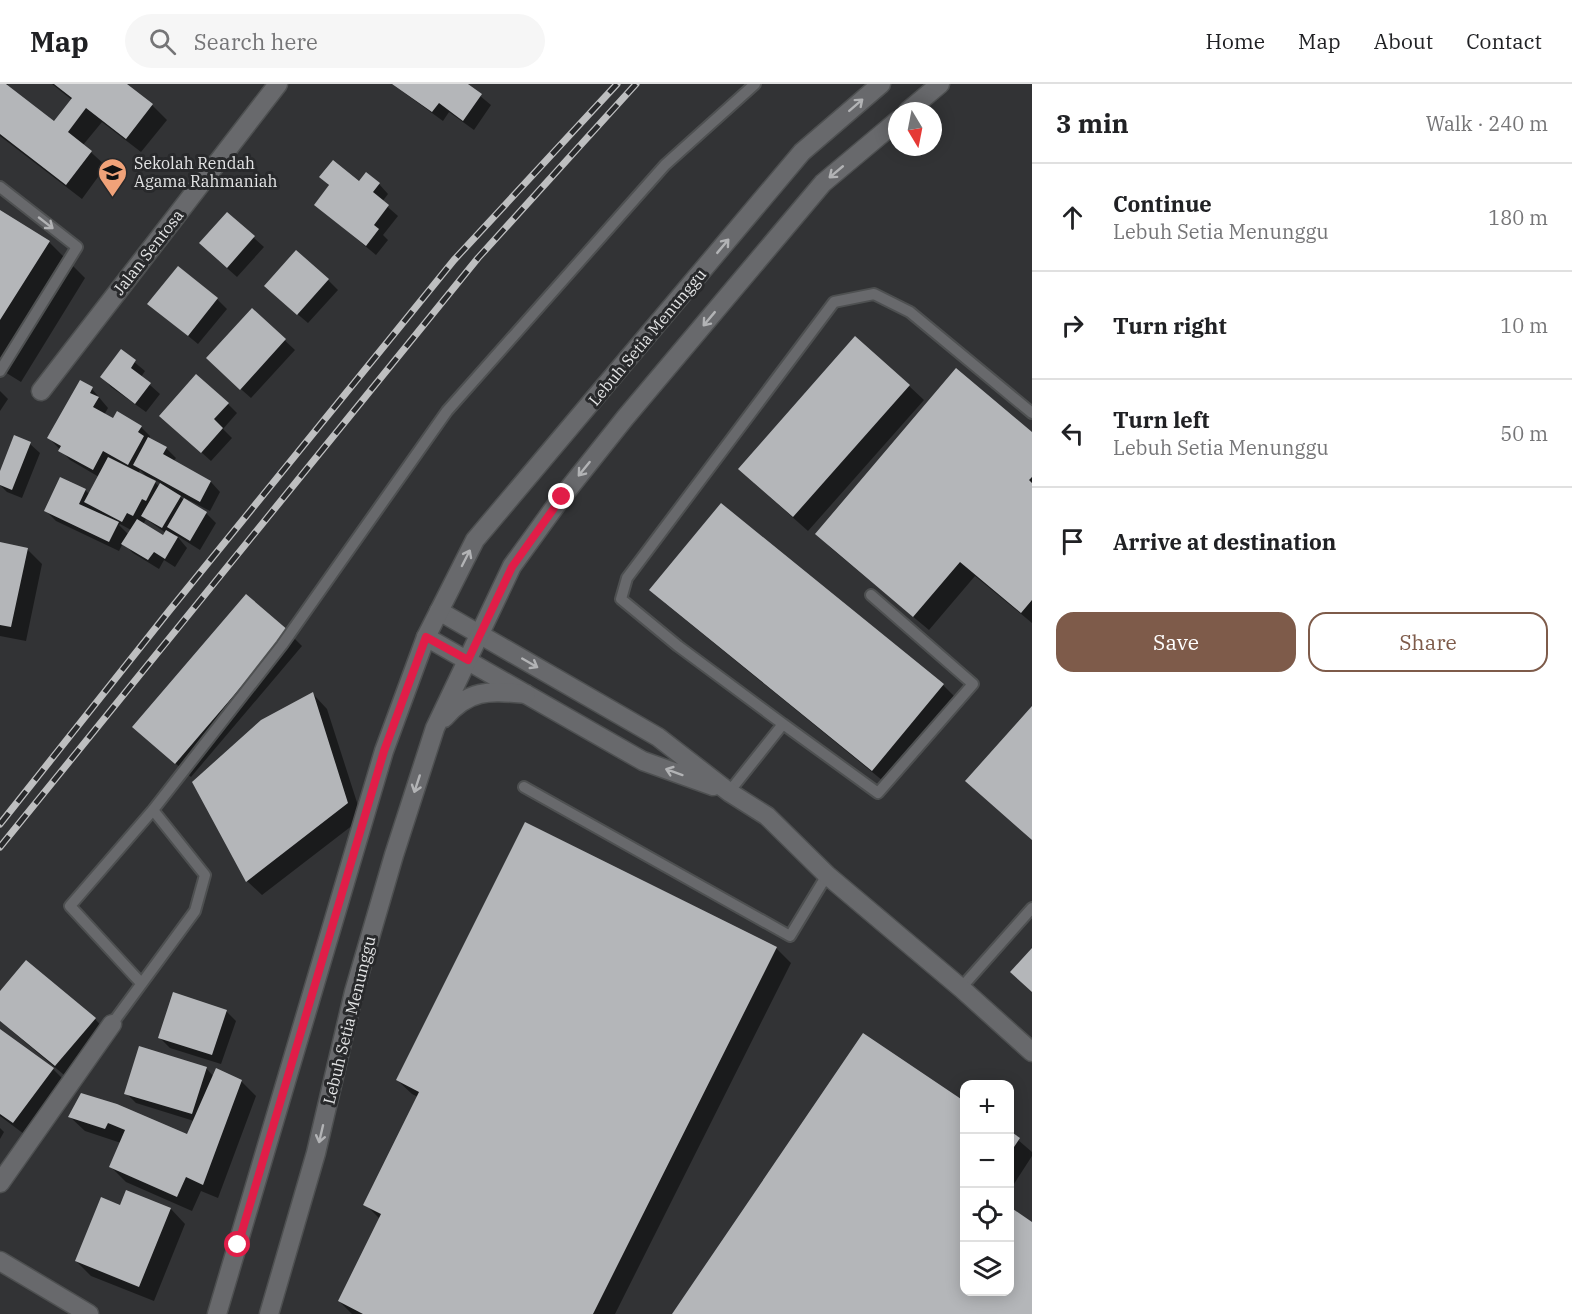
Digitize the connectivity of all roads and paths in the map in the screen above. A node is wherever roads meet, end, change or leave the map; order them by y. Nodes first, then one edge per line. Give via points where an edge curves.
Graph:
1 (278, 84) edge
2 (755, 84) edge
3 (881, 84) edge
4 (940, 84) edge
5 (919, 102) edge
6 (888, 129) edge
7 (0, 187) edge
8 (0, 371) edge
9 (41, 391) dead end
10 (1032, 412) edge
11 (871, 596) dead end
12 (439, 611) junction
13 (480, 634) junction
14 (426, 637) junction
15 (468, 660) junction
16 (526, 694) junction
17 (783, 724) junction
18 (435, 728) junction
19 (524, 787) dead end
20 (729, 792) junction
21 (153, 810) junction
22 (827, 875) junction
23 (1032, 908) edge
24 (141, 982) junction
25 (961, 988) junction
26 (112, 1024) joint
27 (1032, 1052) edge
28 (0, 1183) edge
29 (0, 1261) edge
30 (89, 1314) edge
31 (218, 1314) edge
32 (269, 1314) edge

1 - 9 street, Jalan Sentosa
2 - 21 lane via 665,165 447,411 282,645
12 -> 3 street, Lebuh Setia Menunggu via 475,540 802,152
4 - 5 street
6 -> 13 street via 824,183 625,418 512,567
7 -> 8 lane via 77,247
10 - 17 lane via 910,312 874,294 834,302 627,578 621,599
11 - 17 lane via 973,684 878,793
12 - 13 street
12 - 14 street, Lebuh Setia Menunggu
13 - 15 street, Lebuh Setia Menunggu
13 -> 20 street via 658,737
14 - 15 street
14 - 31 street via 384,751
15 - 16 street
15 - 18 street, Lebuh Setia Menunggu
16 - 18 street via 492,691 466,698
20 -> 16 street via 644,761
17 - 20 lane
18 -> 32 street, Lebuh Setia Menunggu via 354,992 316,1153
19 - 22 lane via 790,936
20 - 22 street via 767,816
21 - 24 lane via 206,875 195,911
21 - 24 lane via 70,906
22 - 25 street
23 - 25 lane
24 - 26 lane
25 - 27 street
26 - 28 street
29 - 30 street

